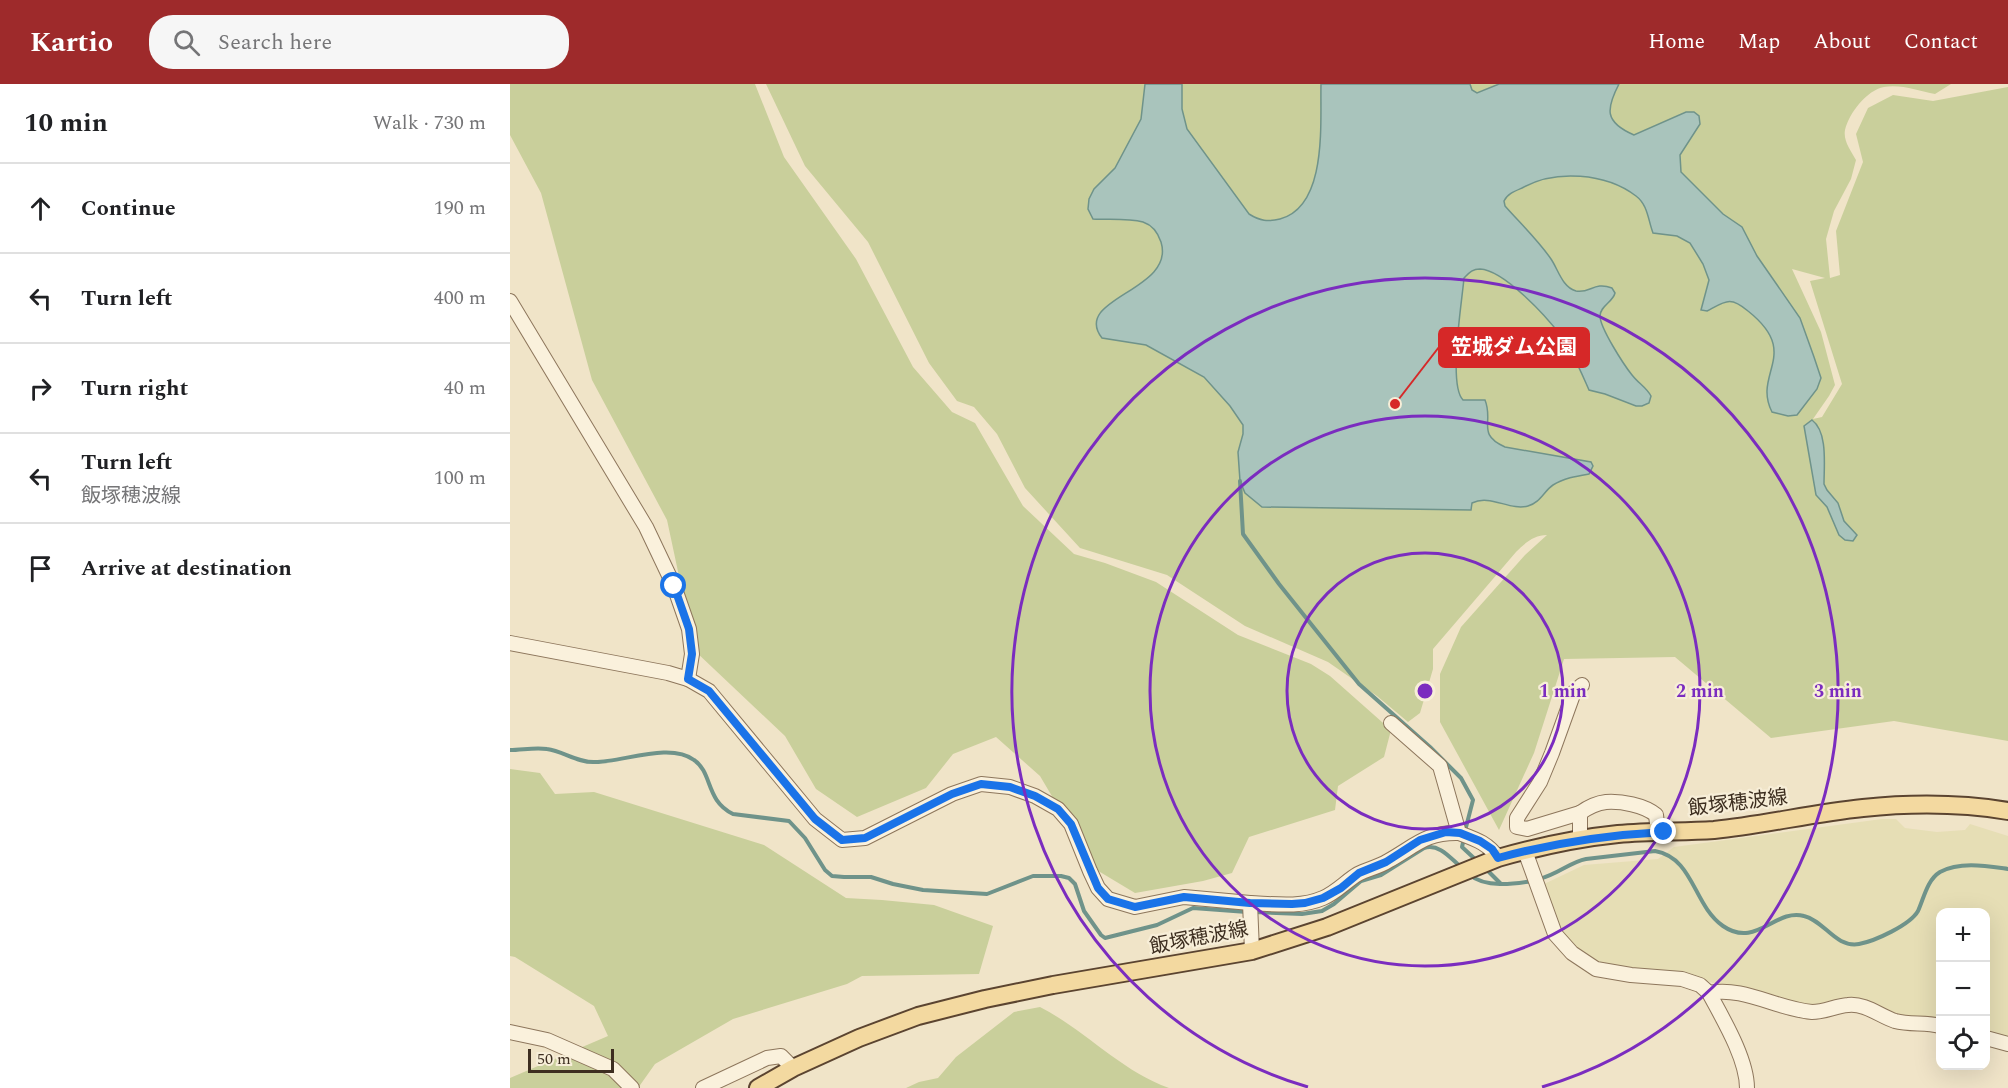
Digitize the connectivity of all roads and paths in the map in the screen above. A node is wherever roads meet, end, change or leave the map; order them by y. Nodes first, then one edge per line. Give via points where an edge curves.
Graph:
1 (510, 301) edge
2 (510, 643) edge
3 (688, 679) junction
4 (1582, 685) dead end
5 (1390, 723) dead end
6 (2008, 811) edge
7 (1580, 813) junction
8 (1658, 832) junction
9 (1460, 833) junction
10 (1580, 839) junction
11 (1525, 851) junction
12 (1498, 858) junction
13 (1250, 903) junction
14 (1252, 951) junction
15 (1709, 993) junction
16 (1936, 1025) edge
17 (510, 1032) edge
18 (1990, 1039) edge
19 (2008, 1044) edge
20 (793, 1068) junction
21 (632, 1088) edge
22 (703, 1088) edge
23 (758, 1088) edge
24 (1747, 1088) edge

1 - 3 street via 646,527 670,576 689,629 692,654
2 - 3 street
3 - 13 street via 709,691 815,819 842,840 865,838 952,794 981,784 1010,787 1035,796 1065,816 1098,888 1108,899 1135,907 1184,897
4 - 7 street via 1574,692 1540,782 1517,818 1516,827 1527,829
5 - 9 street via 1440,766
6 - 8 main road, 飯塚穂波線 via 1912,804 1714,830
7 - 8 street via 1604,802 1641,807 1656,815
7 - 10 street
8 - 10 main road, 飯塚穂波線
9 - 12 street via 1480,841
9 - 13 street via 1446,832 1420,840 1323,898 1292,904
10 - 11 main road, 飯塚穂波線
11 - 12 main road, 飯塚穂波線
11 - 15 street via 1555,934 1572,953 1596,969 1682,980 1700,985
12 - 14 main road, 飯塚穂波線 via 1327,927
13 - 14 street
14 - 20 main road, 飯塚穂波線 via 1053,985 918,1016
15 - 16 street via 1722,990 1813,1012 1861,1006 1907,1024
15 - 24 street via 1742,1060
17 - 21 street via 547,1040 613,1069
18 - 19 street
20 - 22 street via 781,1056 767,1058
20 - 23 main road, 飯塚穂波線

